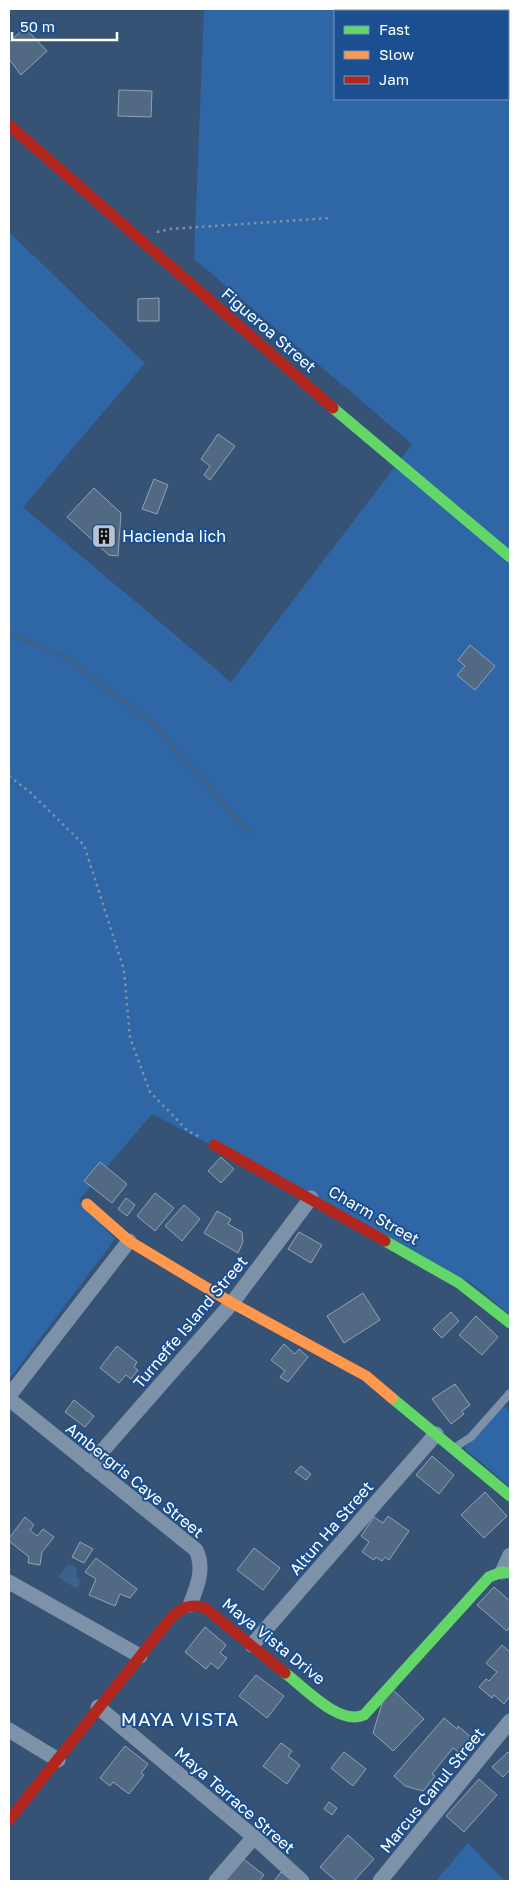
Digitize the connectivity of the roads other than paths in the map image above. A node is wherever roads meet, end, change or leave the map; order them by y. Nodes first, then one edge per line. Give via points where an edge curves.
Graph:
1 (9, 125) edge
2 (510, 557) edge
3 (214, 1145) road end
4 (311, 1198) junction
5 (87, 1204) dead end
6 (129, 1241) junction
7 (232, 1303) junction
8 (510, 1323) edge
9 (510, 1393) edge
10 (9, 1397) edge
11 (436, 1434) junction
12 (454, 1448) junction
13 (90, 1465) junction
14 (510, 1496) edge
15 (510, 1554) edge
16 (506, 1572) edge
17 (9, 1582) edge
18 (190, 1605) junction
19 (252, 1645) junction
20 (140, 1656) junction
21 (98, 1707) junction
22 (510, 1721) edge
23 (9, 1730) edge
24 (58, 1760) junction
25 (9, 1820) edge
26 (254, 1837) junction
27 (216, 1881) edge
28 (302, 1881) edge
29 (380, 1881) edge

1 - 2 street, Figueroa Street via 285,367
3 - 4 street, Charm Street
4 - 7 street, Turneffe Island Street
4 - 8 street, Charm Street via 459,1283
5 - 6 street
6 - 7 street
6 - 10 street, Ambergris Caye Street
7 - 11 street via 366,1376
7 - 13 street, Turneffe Island Street
9 - 12 lane via 471,1437
10 - 13 street, Ambergris Caye Street
11 - 12 street
11 - 19 street, Altun Ha Street
12 - 14 street
13 - 18 street, Ambergris Caye Street via 196,1550 201,1570
15 - 16 street, Maya Vista Drive
16 - 19 street, Maya Vista Drive via 483,1582 364,1715 355,1719 338,1715
17 - 20 street
18 - 19 street, Maya Vista Drive via 206,1608
18 - 20 street via 176,1612
20 - 21 street
21 - 24 street
21 - 26 street, Maya Terrace Street
22 - 29 street, Marcus Canul Street
23 - 24 street
24 - 25 street
26 - 27 street
26 - 28 street, Maya Terrace Street

